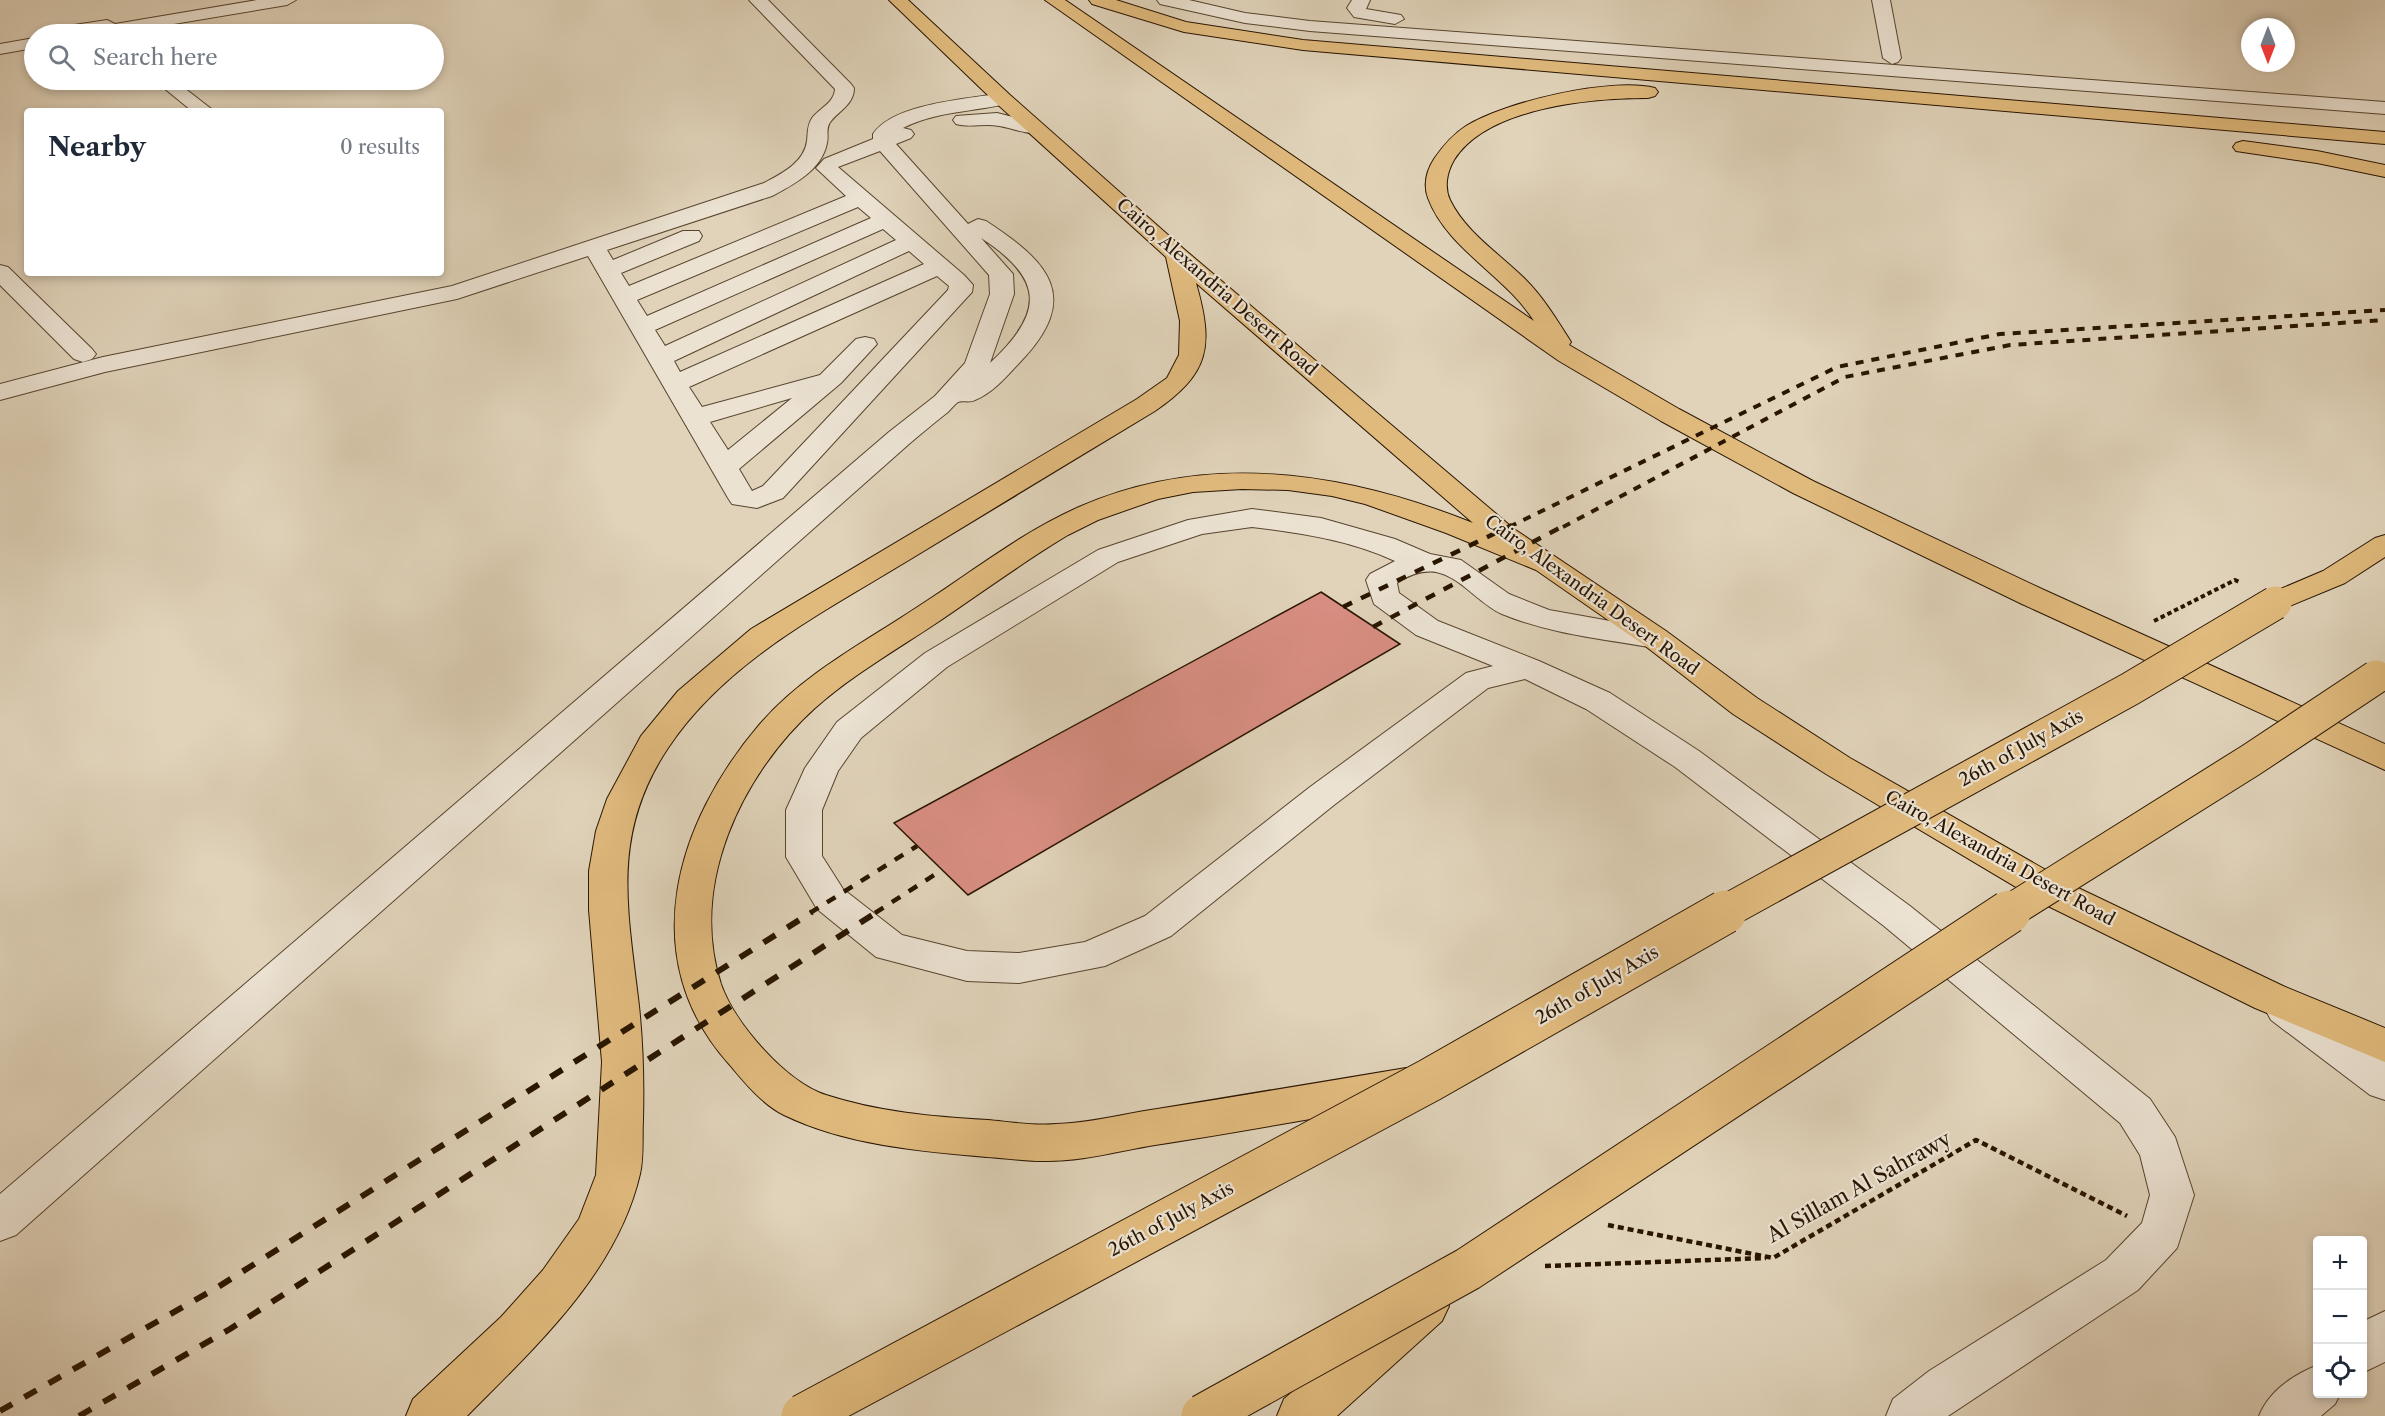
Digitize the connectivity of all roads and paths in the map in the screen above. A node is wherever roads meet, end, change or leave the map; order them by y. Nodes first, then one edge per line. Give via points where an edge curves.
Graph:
1 (247, 0) edge
2 (287, 0) edge
3 (758, 0) edge
4 (898, 0) edge
5 (1054, 0) edge
6 (1098, 0) edge
7 (1166, 0) edge
8 (1231, 0) edge
9 (1361, 0) edge
10 (1881, 0) edge
11 (1260, 2) dead end
12 (1323, 9) dead end
13 (1306, 17) junction
14 (134, 24) edge
15 (144, 24) edge
16 (24, 39) edge
17 (0, 43) edge
18 (24, 46) edge
19 (0, 50) edge
20 (1892, 58) junction
21 (176, 90) edge
22 (2385, 97) edge
23 (1003, 99) junction
24 (200, 108) edge
25 (2385, 108) edge
26 (1035, 128) junction
27 (2385, 138) edge
28 (884, 143) junction
29 (2385, 171) edge
30 (835, 177) junction
31 (860, 198) junction
32 (938, 202) junction
33 (885, 220) junction
34 (911, 242) junction
35 (594, 247) junction
36 (1177, 255) junction
37 (940, 266) junction
38 (608, 270) junction
39 (0, 272) edge
40 (623, 297) junction
41 (641, 327) junction
42 (865, 344) dead end
43 (83, 354) dead end
44 (1568, 356) junction
45 (659, 358) junction
46 (832, 378) junction
47 (675, 384) junction
48 (0, 392) edge
49 (694, 418) junction
50 (923, 420) junction
51 (724, 467) junction
52 (2385, 544) edge
53 (1423, 562) junction
54 (1543, 563) junction
55 (2235, 580) dead end
56 (2123, 637) junction
57 (1655, 638) junction
58 (1528, 668) junction
59 (2381, 674) edge
60 (2385, 759) edge
61 (2269, 997) junction
62 (2385, 1046) edge
63 (1430, 1080) junction
64 (2385, 1083) edge
65 (1554, 1214) junction
66 (0, 1221) edge
67 (2161, 1234) junction
68 (1773, 1258) junction
69 (1538, 1266) dead end
70 (1468, 1269) junction
71 (2385, 1333) edge
72 (2367, 1347) edge
73 (2313, 1392) edge
74 (430, 1416) edge
75 (803, 1416) edge
76 (1203, 1416) edge
77 (1301, 1416) edge
78 (1910, 1416) edge
79 (2283, 1416) edge

1 - 14 street
2 - 15 street
3 - 35 street via 844,88 843,100 816,128 813,154 799,170 764,191
4 - 23 highway, Cairo, Alexandria Desert Road
5 - 44 highway
6 - 27 highway via 1184,27 1303,45
7 - 13 street via 1274,22
8 - 11 street
9 - 20 street via 1356,8 1360,13 1380,18
10 - 20 street
12 - 13 street
13 - 25 street
16 - 17 street
18 - 19 street
20 - 22 street
21 - 24 street
23 - 26 highway, Cairo, Alexandria Desert Road
23 - 28 street via 899,122 883,134
26 - 28 street via 997,119 970,119 916,129
26 - 36 highway, Cairo, Alexandria Desert Road
28 - 30 street via 831,163 826,168
28 - 32 street
29 - 44 highway via 2317,157 2217,144 1697,93 1640,91 1590,95 1515,111 1483,124 1449,151 1438,173 1438,198 1469,238 1529,297
30 - 31 street
30 - 38 street
31 - 33 street
31 - 40 street
32 - 50 street via 996,266 1003,283 977,365
32 - 50 street via 998,238 1032,268 1044,297 1039,324 1015,354 975,390
33 - 34 street
33 - 41 street
34 - 37 street
34 - 45 street
35 - 38 street
35 - 48 street via 457,292 103,366
36 - 54 highway, Cairo, Alexandria Desert Road via 1504,535
36 - 74 highway via 1193,331 1189,364 1176,384 762,636 712,675 669,720 646,755 613,833 607,872 606,906 624,1087 618,1174 598,1224 563,1280 515,1336
37 - 47 street
37 - 51 street via 962,285 960,292 773,492 757,500 742,498
38 - 40 street
39 - 43 street
40 - 41 street
41 - 45 street
42 - 46 street
44 - 56 highway via 1803,487
45 - 47 street
46 - 49 street
46 - 51 street
47 - 49 street
49 - 51 street
50 - 66 street
52 - 63 highway, 26th of July Axis, bridge via 2334,577 2275,603
53 - 57 street via 1444,564 1460,571 1508,605 1555,620
53 - 58 street via 1399,567 1381,580 1384,597 1427,628
53 - 58 street via 1321,527 1252,518 1198,526 1108,556 936,660 849,730 822,768 804,810 804,857 830,899 890,947 967,966 1009,968 1091,956 1158,926 1477,681
54 - 57 highway, Cairo, Alexandria Desert Road
54 - 63 highway via 1408,507 1317,485 1202,483 1105,505 1054,528 803,700 756,752 737,781 698,872 692,901 694,960 716,1019 738,1051 795,1102 855,1123 1051,1143
55 - 56 path
56 - 60 highway
57 - 61 highway, Cairo, Alexandria Desert Road via 1745,706 1838,766 2059,895
58 - 67 street via 1598,701 1687,759 1897,916 2135,1112 2160,1150 2172,1195
59 - 65 highway, bridge via 1976,933
61 - 62 highway, Cairo, Alexandria Desert Road
61 - 64 street
63 - 75 highway, 26th of July Axis, bridge
65 - 68 path, Al Sillam Al Sahrawy
65 - 70 highway, bridge
67 - 68 path, Al Sillam Al Sahrawy via 1976,1140
67 - 78 street via 2122,1275 1946,1387
68 - 69 path
70 - 76 highway, bridge
70 - 77 highway, bridge
71 - 72 street
73 - 79 street

